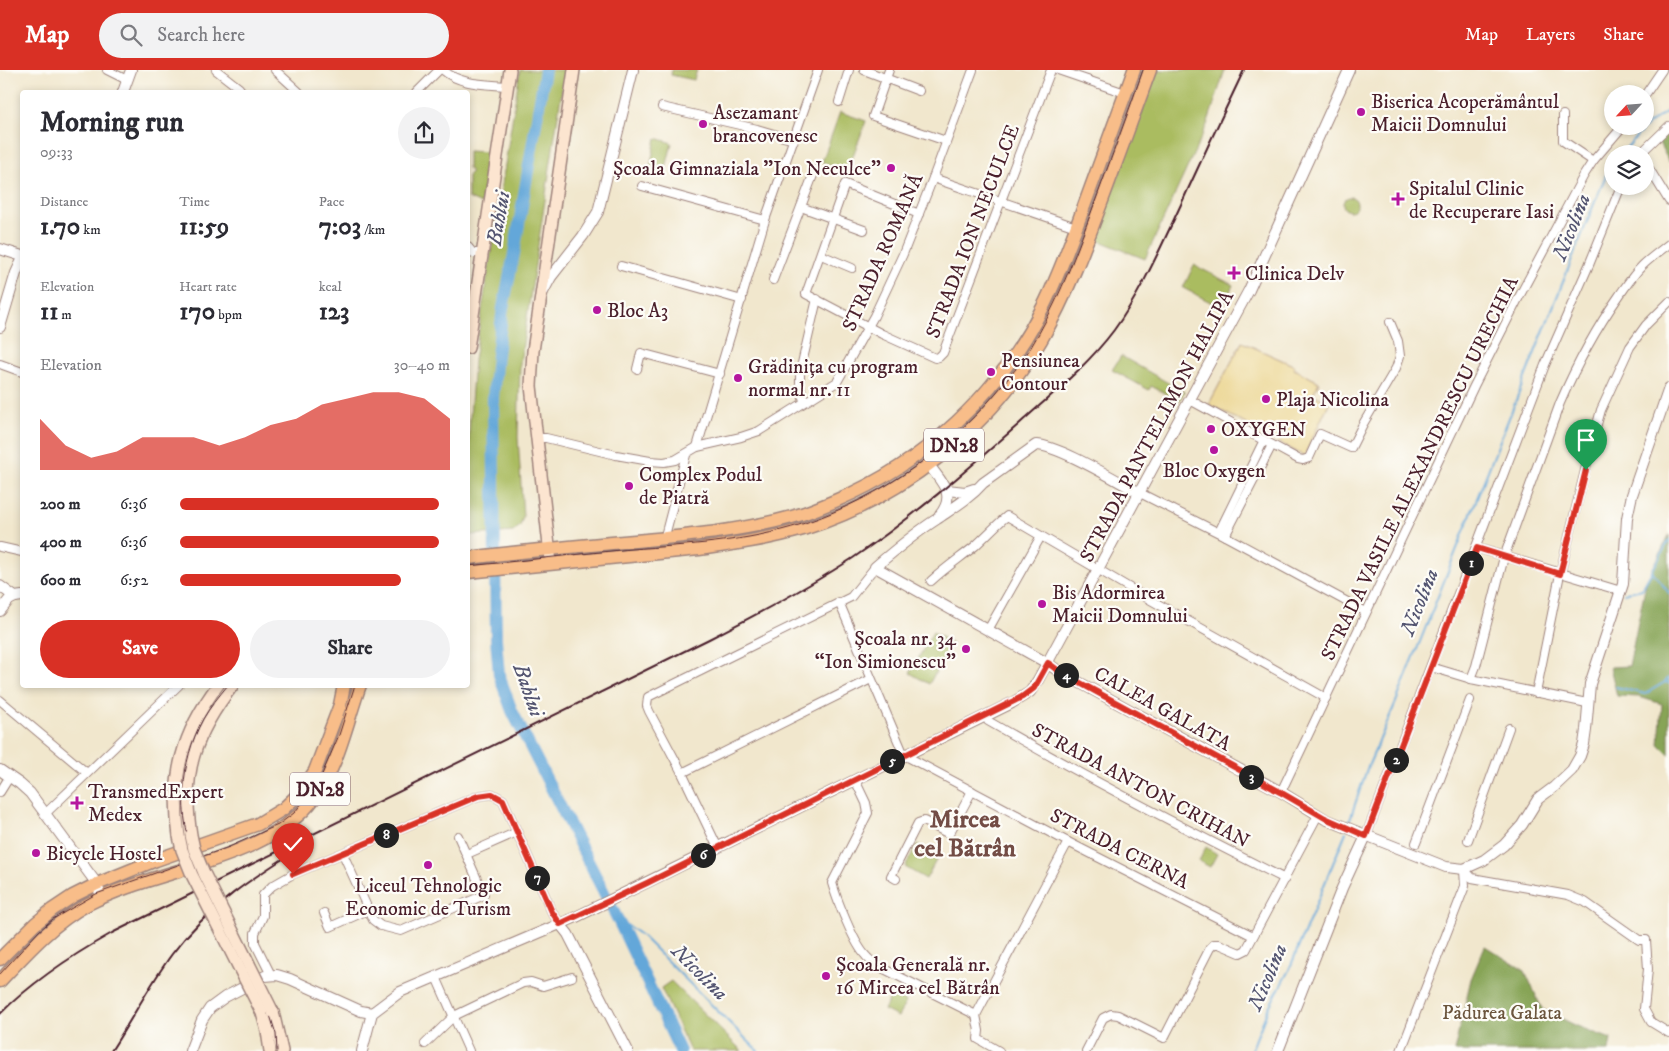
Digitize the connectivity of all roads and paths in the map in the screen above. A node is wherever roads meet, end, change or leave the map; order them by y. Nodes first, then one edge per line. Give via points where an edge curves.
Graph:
1 (107, 70) edge
2 (216, 70) edge
3 (275, 70) edge
4 (441, 70) edge
5 (510, 70) edge
6 (574, 70) edge
7 (633, 70) edge
8 (818, 70) edge
9 (849, 70) edge
10 (864, 70) edge
11 (889, 70) edge
12 (973, 70) edge
13 (1050, 70) edge
14 (1058, 70) edge
15 (1134, 70) edge
16 (1150, 70) edge
17 (1349, 70) edge
18 (1662, 70) edge
19 (129, 75) edge
20 (886, 78) junction
21 (1652, 85) edge
22 (507, 86) junction
23 (124, 90) edge
24 (240, 90) edge
25 (297, 90) edge
26 (419, 90) edge
27 (919, 91) dead end
28 (1125, 93) junction
29 (839, 102) dead end
30 (662, 107) dead end
31 (1563, 115) dead end
32 (1669, 126) edge
33 (1615, 135) edge
34 (794, 140) junction
35 (946, 140) junction
36 (1649, 145) edge
37 (1593, 161) junction
38 (816, 170) dead end
39 (1654, 177) edge
40 (934, 178) junction
41 (642, 186) dead end
42 (1617, 195) edge
43 (1669, 201) edge
44 (1001, 202) junction
45 (801, 208) junction
46 (919, 214) junction
47 (833, 219) junction
48 (765, 220) junction
49 (1076, 227) junction
50 (864, 230) dead end
51 (1669, 244) edge
52 (0, 249) edge
53 (470, 249) edge
54 (481, 254) junction
55 (821, 255) junction
56 (20, 257) edge
57 (20, 263) edge
58 (621, 266) dead end
59 (852, 268) dead end
60 (773, 280) dead end
61 (541, 296) junction
62 (817, 299) junction
63 (742, 300) junction
64 (1669, 302) edge
65 (470, 316) edge
66 (1390, 322) dead end
67 (0, 327) edge
68 (868, 328) junction
69 (0, 364) edge
70 (637, 369) dead end
71 (20, 371) edge
72 (720, 374) junction
73 (1669, 388) edge
74 (1190, 400) junction
75 (804, 401) junction
76 (536, 438) junction
77 (1264, 440) junction
78 (1272, 445) junction
79 (697, 447) junction
80 (686, 454) junction
81 (928, 465) junction
82 (983, 483) junction
83 (947, 490) junction
84 (1140, 493) junction
85 (937, 518) junction
86 (1222, 534) junction
87 (1041, 536) junction
88 (667, 538) junction
89 (0, 547) edge
90 (1477, 548) junction
91 (549, 549) junction
92 (20, 552) edge
93 (1504, 557) junction
94 (470, 558) edge
95 (551, 563) junction
96 (875, 567) junction
97 (1098, 570) junction
98 (470, 572) edge
99 (1560, 574) junction
100 (931, 581) dead end
101 (0, 586) edge
102 (1620, 591) junction
103 (19, 596) edge
104 (839, 602) junction
105 (0, 611) edge
106 (1366, 612) junction
107 (988, 630) junction
108 (1048, 663) junction
109 (1431, 667) junction
110 (871, 679) junction
111 (1471, 679) junction
112 (176, 688) edge
113 (216, 688) edge
114 (231, 688) edge
115 (343, 688) edge
116 (359, 688) edge
117 (1536, 693) junction
118 (1326, 698) junction
119 (0, 700) edge
120 (1470, 700) dead end
121 (1587, 703) junction
122 (986, 716) junction
123 (1508, 728) dead end
124 (904, 755) junction
125 (0, 770) edge
126 (87, 773) junction
127 (682, 773) junction
128 (10, 776) junction
129 (855, 780) junction
130 (972, 791) junction
131 (0, 792) edge
132 (1280, 792) junction
133 (45, 814) junction
134 (1321, 817) junction
135 (517, 832) junction
136 (1362, 834) junction
137 (458, 836) dead end
138 (1468, 840) dead end
139 (1068, 842) junction
140 (1416, 843) dead end
141 (718, 848) junction
142 (343, 854) junction
143 (467, 854) junction
144 (1464, 869) junction
145 (896, 879) dead end
146 (1285, 879) junction
147 (96, 884) junction
148 (102, 897) junction
149 (368, 910) junction
150 (324, 913) dead end
151 (560, 924) junction
152 (1253, 936) junction
153 (1, 956) edge
154 (271, 975) junction
155 (436, 977) junction
156 (572, 978) dead end
157 (0, 981) edge
158 (372, 1013) junction
159 (976, 1015) junction
160 (454, 1016) junction
161 (1669, 1033) edge
162 (425, 1044) dead end
163 (190, 1051) edge
164 (270, 1051) edge
165 (282, 1051) edge
166 (362, 1051) edge
167 (469, 1051) edge
168 (628, 1051) edge
169 (999, 1051) edge
170 (1086, 1051) edge
171 (1278, 1051) edge
172 (1401, 1051) edge

1 - 19 street
2 - 24 street
3 - 25 street
4 - 22 street via 460,81
4 - 26 street
5 - 22 main road
6 - 61 main road
7 - 61 street via 598,212
8 - 34 street
9 - 29 street
10 - 20 street
11 - 20 street
12 - 35 street, STRADA ROMANĂ
13 - 44 street, STRADA ION NECULCE
14 - 28 street
15 - 28 main road, DN28
16 - 81 main road, DN28 via 1076,272 1041,341 990,409
17 - 74 street, STRADA PANTELIMON HALIPA via 1258,273
18 - 21 street
19 - 23 street
20 - 27 street
20 - 35 street via 873,116
22 - 54 main road
28 - 49 main road, DN28
30 - 34 street
31 - 37 street via 1563,141
32 - 36 street
33 - 37 street, STRADA VASILE ALEXANDRESCU URECHIA
34 - 48 street
35 - 40 street, STRADA ROMANĂ
37 - 106 street, STRADA VASILE ALEXANDRESCU URECHIA via 1507,321
38 - 45 street
39 - 43 street
40 - 44 street
40 - 46 street, STRADA ROMANĂ
41 - 48 street
42 - 90 street via 1546,365
44 - 49 street
44 - 68 street, STRADA ION NECULCE via 941,356 931,357
45 - 47 street
45 - 60 street
46 - 47 street via 845,184
46 - 68 street, STRADA ROMANĂ
47 - 50 street
47 - 55 street
48 - 63 street
49 - 88 main road, DN28 via 1044,306 1013,358 976,404 917,456 856,492 794,517 725,531
51 - 93 street via 1638,270 1583,353 1560,403
52 - 56 street
53 - 54 street
54 - 65 main road
55 - 59 street
55 - 62 street via 806,294
57 - 67 street
58 - 63 street
61 - 76 main road via 531,386
62 - 68 street
62 - 75 street via 800,372
63 - 72 street
64 - 99 street via 1630,346 1601,410
66 - 78 street via 1400,356 1351,448 1320,434 1309,458 1303,460
68 - 75 street, STRADA ROMANĂ via 837,382
69 - 71 street
70 - 72 street via 641,353
72 - 79 street
73 - 102 street via 1626,518
74 - 77 street
74 - 84 street, STRADA PANTELIMON HALIPA
75 - 79 street, STRADA ROMANĂ via 759,431
76 - 80 street, STRADA ROMANĂ via 650,461 675,460
76 - 91 main road
77 - 78 street
77 - 86 street
78 - 86 street
79 - 80 street, STRADA ROMANĂ
80 - 88 street
81 - 83 street
81 - 95 main road, DN28 via 868,502 829,520 781,535 716,547
82 - 83 street via 965,492
82 - 84 street via 1036,445 1044,445
82 - 85 street
83 - 85 street via 948,502
84 - 86 street
84 - 97 street, STRADA PANTELIMON HALIPA
85 - 96 street
86 - 106 street
87 - 97 street
87 - 100 street via 1007,516
87 - 107 street
88 - 91 main road, DN28
89 - 92 street
90 - 93 street
90 - 109 street
91 - 94 main road, DN28
91 - 95 main road
93 - 99 street
93 - 111 street
95 - 98 main road, DN28
96 - 104 street via 850,597
96 - 107 street, CALEA GALATA
97 - 108 street, STRADA PANTELIMON HALIPA
97 - 118 street
99 - 102 street
99 - 117 street
101 - 103 street
102 - 121 street
103 - 105 street via 9,600
104 - 110 street
104 - 127 street via 648,697 646,706
106 - 118 street, STRADA VASILE ALEXANDRESCU URECHIA
107 - 108 street, CALEA GALATA
108 - 122 street, STRADA PANTELIMON HALIPA via 1030,692
108 - 132 street, CALEA GALATA
109 - 111 street
109 - 136 street
110 - 124 street
110 - 127 street
111 - 117 street
112 - 126 street
113 - 164 main road, bridge via 191,728 179,764 175,800 178,828 192,875 262,1013
114 - 165 main road, bridge via 205,724 194,752 188,779 188,817 198,860 273,1012
115 - 147 main road, DN28 via 320,760 292,802 258,824
116 - 148 main road, DN28 via 323,785 303,811 282,829 254,844
117 - 121 street
118 - 132 street, STRADA VASILE ALEXANDRESCU URECHIA
119 - 126 street
120 - 140 street
121 - 144 street via 1584,744 1572,770 1538,799 1504,845 1484,860
122 - 124 street, STRADA PANTELIMON HALIPA
122 - 146 street, STRADA ANTON CRIHAN via 988,721 1050,757
123 - 138 street
124 - 129 street
124 - 130 street, STRADA CERNA
125 - 128 street
126 - 133 street
127 - 141 street
128 - 131 street
128 - 133 street via 30,793
129 - 141 street
129 - 159 street via 868,813 832,883 859,946 878,966
130 - 139 street, STRADA CERNA
130 - 145 street via 949,834 924,821 918,823 891,876
132 - 134 street, CALEA GALATA
133 - 147 street
134 - 136 street, CALEA GALATA
134 - 146 street
135 - 142 street via 503,800 492,794 478,796
135 - 143 street
135 - 151 street
136 - 144 street, CALEA GALATA via 1446,867
136 - 171 street
137 - 143 street
139 - 152 street, STRADA CERNA
139 - 159 street
141 - 151 street
142 - 149 street
142 - 154 street via 293,874 263,895 263,916 255,933 255,943
143 - 149 street via 484,895 401,931 381,926
144 - 161 street via 1472,878 1568,895 1585,902 1639,940 1646,940 1648,969 1644,1009 1651,1022
144 - 172 street via 1465,886
146 - 152 street
147 - 148 street
147 - 153 main road, DN28 via 52,910
148 - 157 main road, DN28 via 57,923
149 - 150 street via 330,927
151 - 155 street
151 - 168 street
152 - 170 street via 1246,950 1240,953 1219,944 1210,948 1164,1038 1111,1014 1103,1018
154 - 158 street via 290,979
154 - 163 street via 225,997 210,1008
155 - 158 street via 400,992
155 - 160 street
156 - 160 street via 543,986 527,981
158 - 166 street
159 - 169 street via 978,1039
160 - 162 street
160 - 167 street

